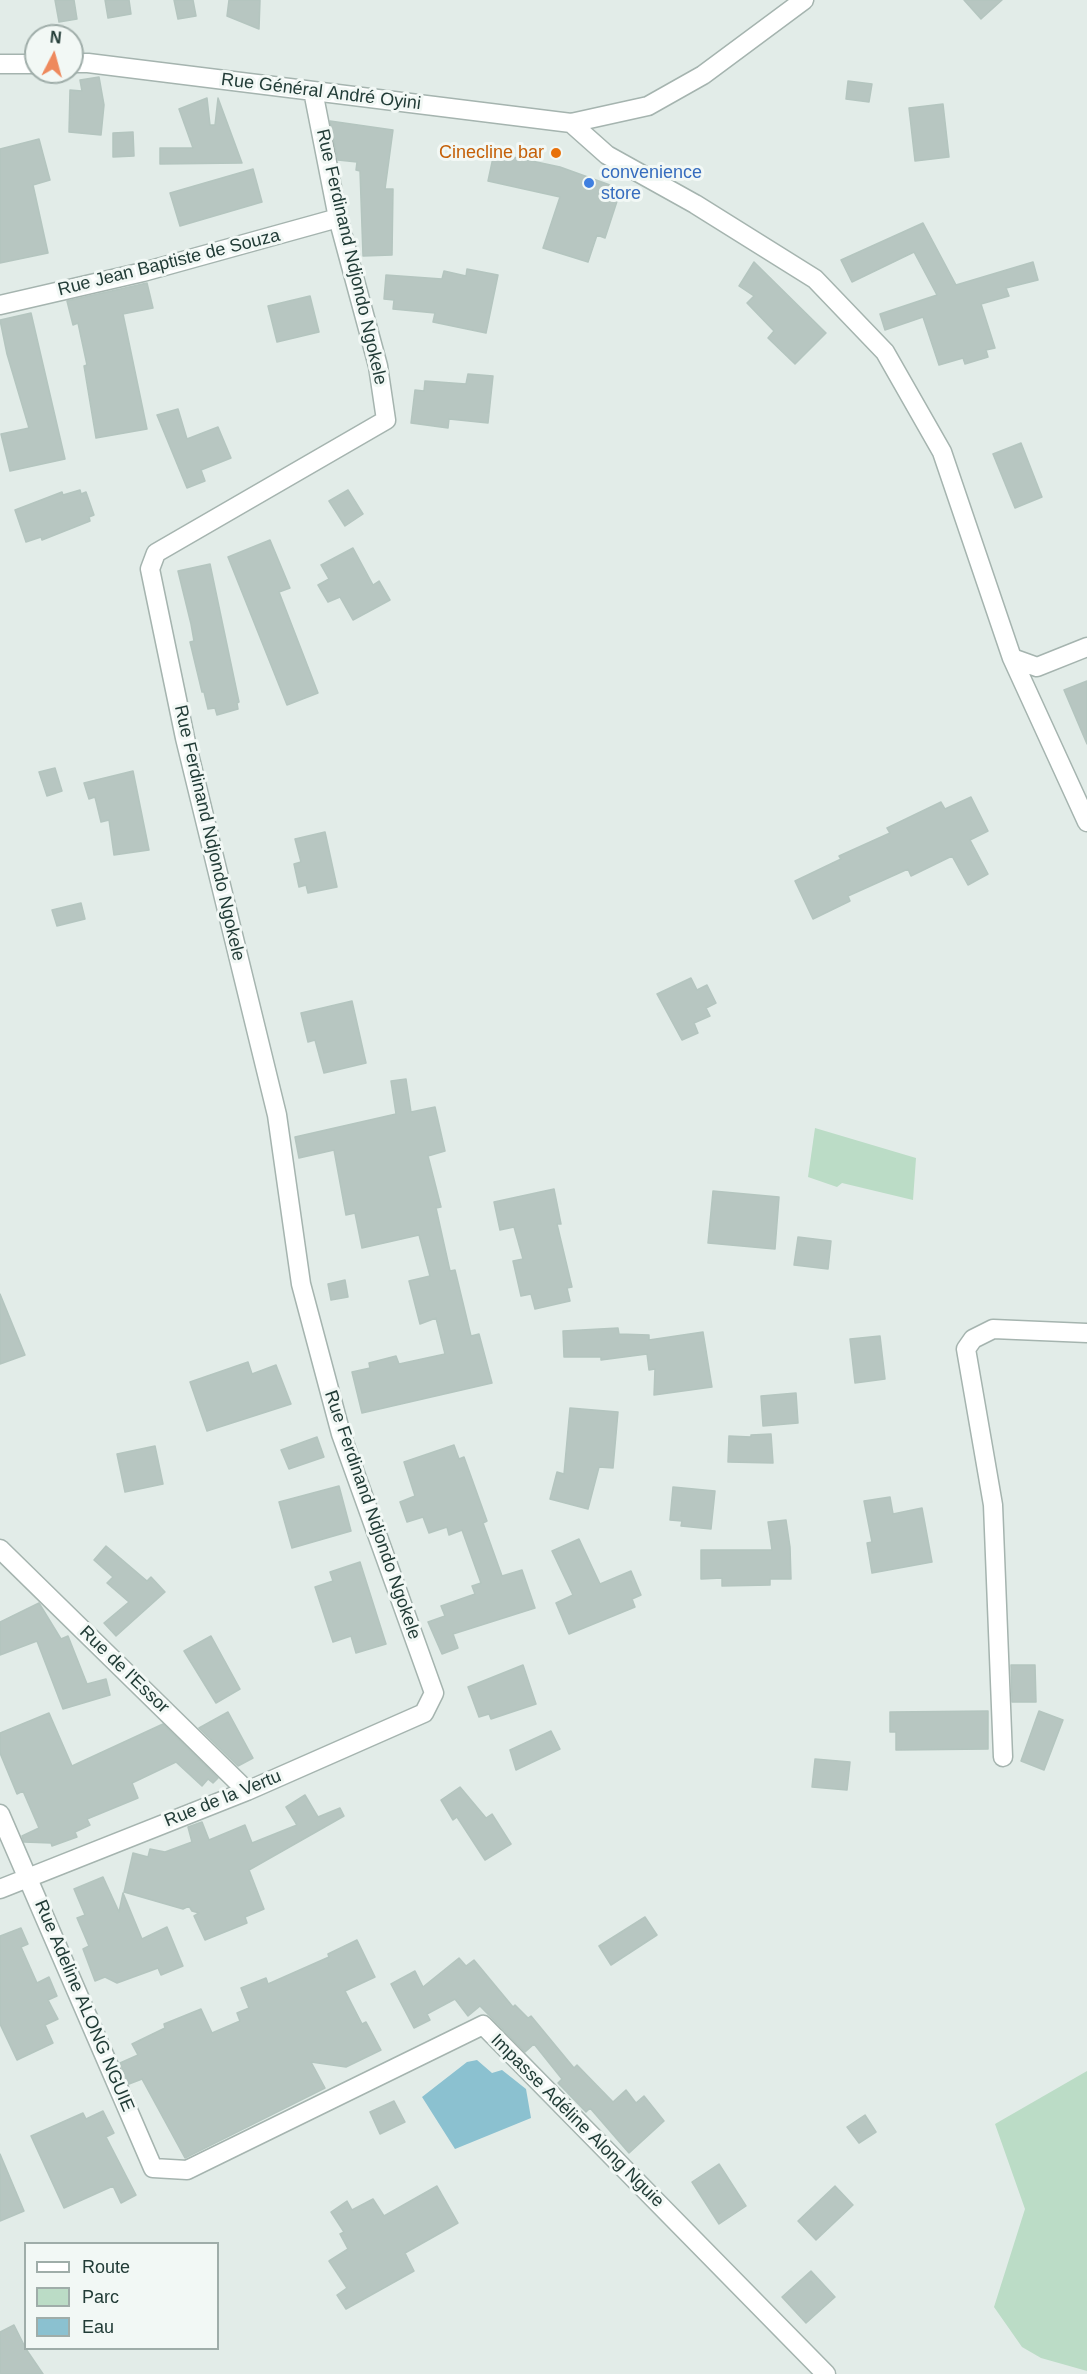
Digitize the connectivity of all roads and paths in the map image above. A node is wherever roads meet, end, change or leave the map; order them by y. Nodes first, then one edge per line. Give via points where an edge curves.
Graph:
1 (804, 0) edge
2 (84, 63) edge
3 (0, 64) edge
4 (24, 64) edge
5 (313, 91) junction
6 (571, 123) junction
7 (338, 218) junction
8 (0, 305) edge
9 (1087, 647) edge
10 (1012, 658) junction
11 (1087, 822) edge
12 (1087, 1333) edge
13 (0, 1549) edge
14 (434, 1693) joint
15 (1003, 1758) dead end
16 (248, 1791) junction
17 (0, 1814) edge
18 (29, 1876) junction
19 (0, 1889) edge
20 (187, 2170) joint
21 (826, 2374) edge

1 - 6 street, Rue Général André Oyini via 703,75 648,106
2 - 5 street, Rue Général André Oyini
3 - 4 street
5 - 6 street, Rue Général André Oyini
5 - 7 street, Rue Ferdinand Ndjondo Ngokele
6 - 10 street via 607,155 815,279 885,352 942,452
7 - 8 street, Rue Jean Baptiste de Souza via 143,272
7 - 14 street, Rue Ferdinand Ndjondo Ngokele via 378,366 386,420 156,553 150,569 185,738 277,1115 302,1284 341,1434
9 - 10 street via 1037,667
10 - 11 street
12 - 15 street via 993,1329 973,1339 966,1349 993,1505
13 - 16 street, Rue de l'Essor
14 - 16 street, Rue de la Vertu via 424,1713
16 - 18 street, Rue de la Vertu
17 - 18 street, Rue Adeline ALONG NGUIE
18 - 19 street, Rue de la Vertu
18 - 20 street, Rue Adeline ALONG NGUIE via 153,2168
20 - 21 street, Impasse Adéline Along Nguie via 483,2025

